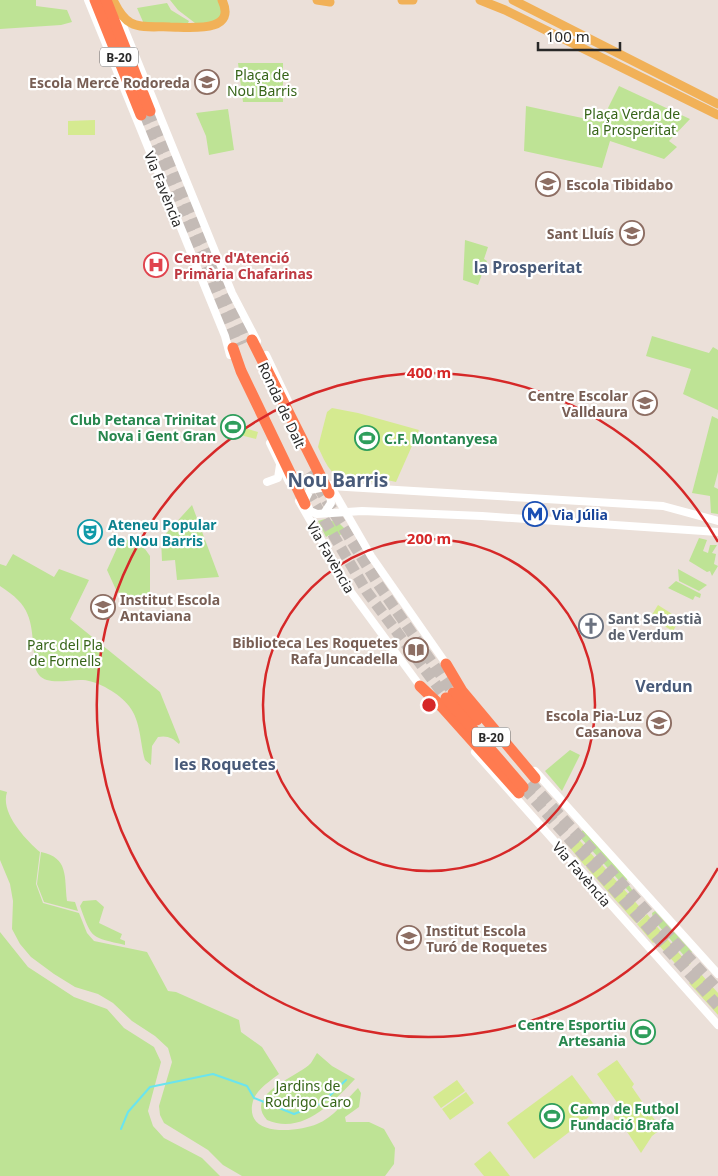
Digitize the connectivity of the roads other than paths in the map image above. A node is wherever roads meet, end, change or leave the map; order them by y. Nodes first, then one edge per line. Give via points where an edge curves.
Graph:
1 (88, 0) edge
2 (95, 0) edge
3 (222, 0) edge
4 (317, 0) edge
5 (402, 0) edge
6 (413, 0) edge
7 (480, 0) edge
8 (513, 0) edge
9 (111, 1) edge
10 (330, 2) dead end
11 (718, 104) edge
12 (718, 115) edge
13 (242, 344) junction
14 (279, 464) junction
15 (304, 475) tunnel mouth
16 (267, 482) dead end
17 (327, 490) junction
18 (305, 504) junction
19 (343, 509) junction
20 (362, 511) junction
21 (324, 512) junction
22 (718, 521) edge
23 (354, 529) junction
24 (718, 532) edge
25 (446, 664) junction
26 (420, 686) junction
27 (449, 695) tunnel mouth
28 (527, 785) junction
29 (718, 974) edge
30 (718, 1025) edge

1 - 14 street, Via Favència via 225,336 234,366
2 - 9 highway, B-20 via 146,113
3 - 9 main road via 225,11 221,21 201,27 134,24
4 - 10 main road
5 - 6 main road
7 - 12 main road
8 - 11 main road
9 - 17 street, Via Favència via 232,293 248,328 278,378
13 - 15 highway, Ronda de Dalt
13 - 17 highway
13 - 18 highway via 241,371
14 - 16 street via 278,478
14 - 26 street, Via Favència via 351,592
17 - 18 street via 310,490
17 - 19 street, Via Favència
17 - 21 street via 331,503
17 - 22 street via 658,506
18 - 21 street via 313,513
19 - 20 street
19 - 21 street
19 - 23 street, Via Favència
20 - 23 street via 354,518
20 - 24 street
23 - 25 street, Via Favència
25 - 28 highway
25 - 29 street, Via Favència via 525,760
26 - 28 highway
26 - 30 street, Via Favència via 500,781
27 - 28 highway, B-20

